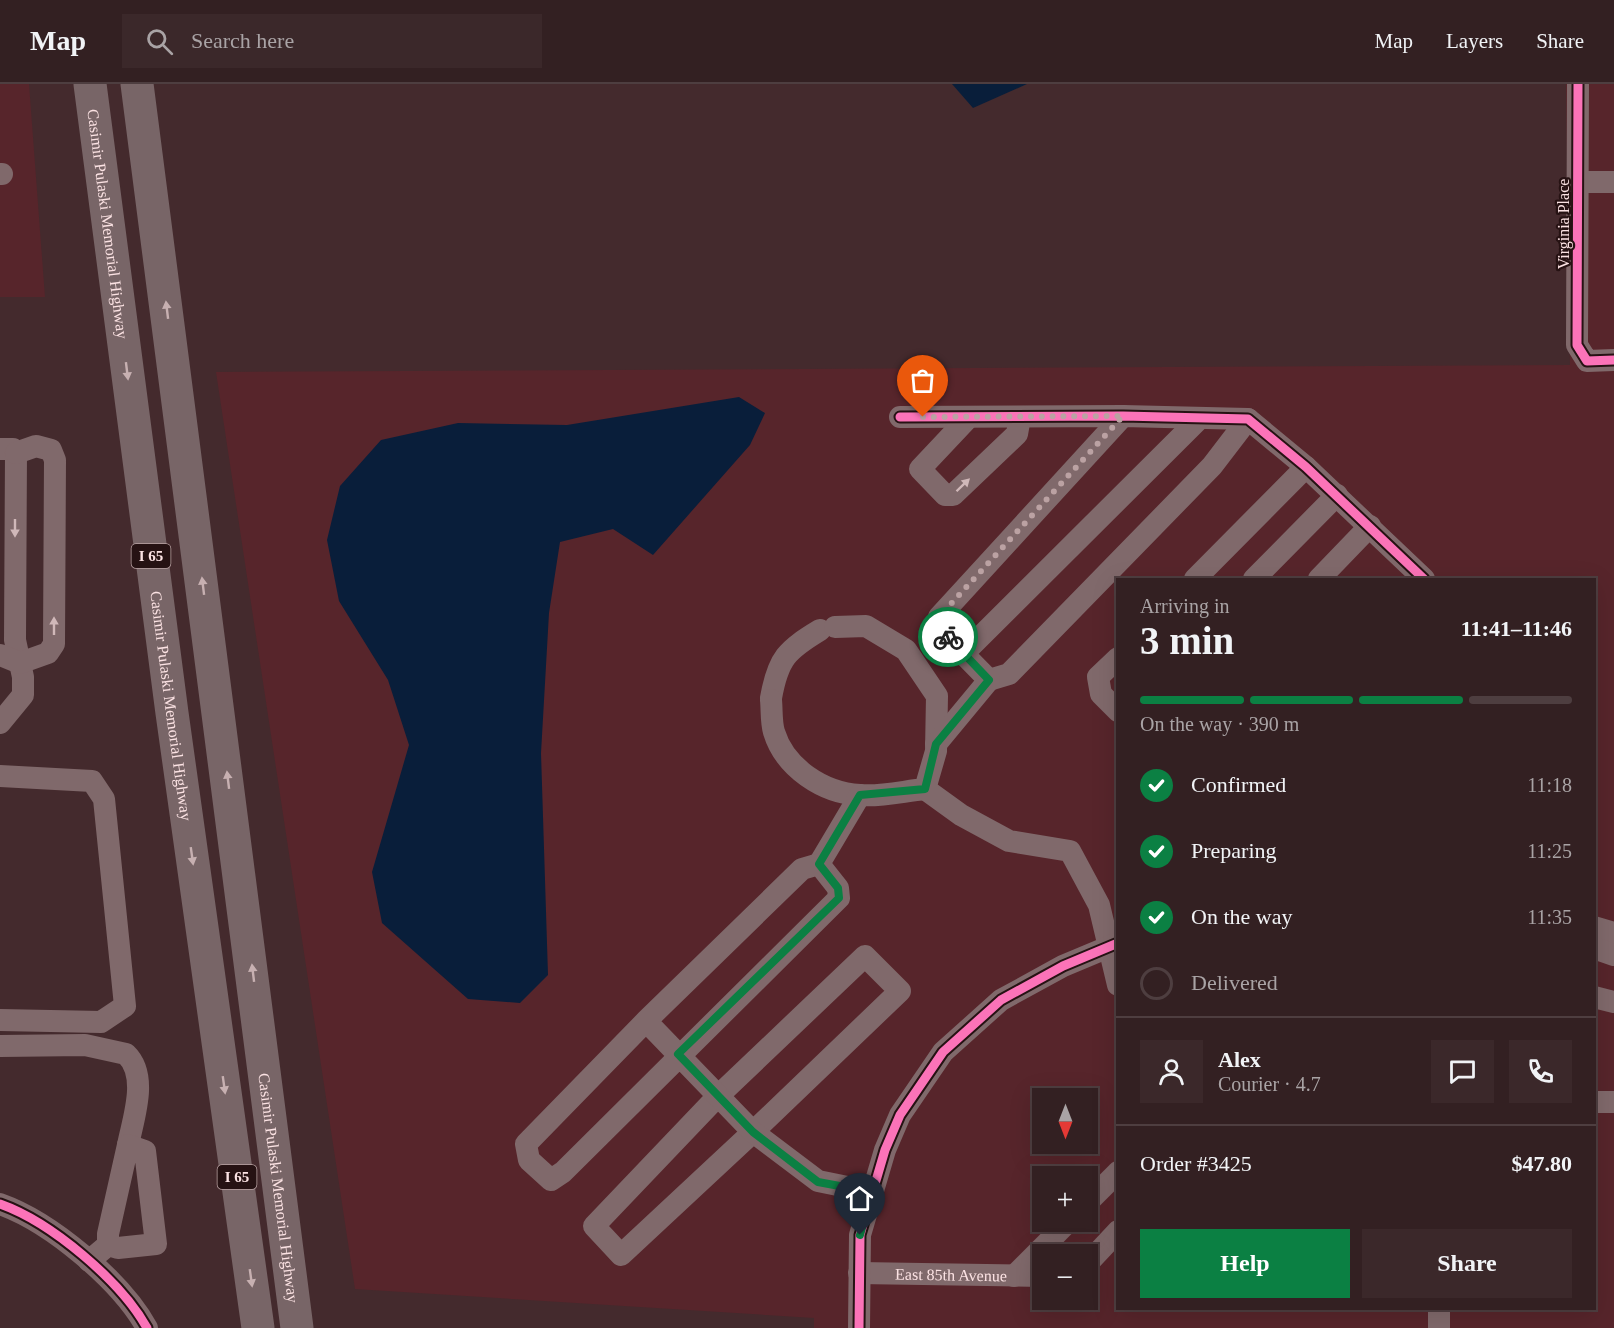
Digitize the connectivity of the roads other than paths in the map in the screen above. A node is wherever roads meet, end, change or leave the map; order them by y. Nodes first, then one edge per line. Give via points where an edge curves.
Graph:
1 (90, 84) edge
2 (137, 84) edge
3 (1578, 84) edge
4 (1578, 182) junction
5 (1614, 182) edge
6 (1614, 360) edge
7 (1123, 416) junction
8 (900, 417) dead end
9 (969, 417) junction
10 (1020, 417) junction
11 (1199, 419) junction
12 (1248, 419) junction
13 (8, 451) edge
14 (1306, 466) junction
15 (1337, 495) junction
16 (1370, 526) junction
17 (1419, 577) edge
18 (1196, 578) edge
19 (1255, 578) edge
20 (1320, 578) edge
21 (964, 653) junction
22 (10, 659) edge
23 (1116, 660) edge
24 (989, 680) junction
25 (1116, 709) edge
26 (0, 723) edge
27 (936, 744) junction
28 (0, 776) edge
29 (925, 789) junction
30 (860, 795) junction
31 (819, 864) junction
32 (1596, 928) edge
33 (1614, 933) edge
34 (1114, 943) edge
35 (1596, 949) edge
36 (1614, 955) edge
37 (1116, 964) edge
38 (1596, 998) edge
39 (1614, 1002) edge
40 (0, 1020) edge
41 (646, 1021) junction
42 (0, 1046) edge
43 (678, 1054) junction
44 (718, 1096) junction
45 (1596, 1102) edge
46 (1614, 1102) edge
47 (753, 1132) junction
48 (128, 1146) junction
49 (1116, 1174) edge
50 (872, 1192) junction
51 (1098, 1192) edge
52 (0, 1204) edge
53 (1058, 1232) edge
54 (1116, 1233) edge
55 (108, 1245) junction
56 (1098, 1252) edge
57 (91, 1263) junction
58 (859, 1273) junction
59 (1014, 1276) junction
60 (1032, 1276) edge
61 (1439, 1310) edge
62 (147, 1328) edge
63 (258, 1328) edge
64 (297, 1328) edge
65 (859, 1328) edge
66 (1439, 1328) edge

1 -> 63 highway, Casimir Pulaski Memorial Highway / I 65
64 -> 2 highway, Casimir Pulaski Memorial Highway / I 65
3 - 4 street, Virginia Place
4 - 5 street
4 - 6 street, Virginia Place via 1577,345 1587,360
7 - 10 street
7 - 11 street
7 - 21 street via 939,617 937,627
8 - 9 street
9 - 10 street
9 -> 10 street via 920,469 945,495 953,495 1017,434
11 - 12 street
11 - 21 street
12 - 14 street
12 - 24 street via 1212,466 1009,674
13 -> 22 street via 15,640
22 -> 13 street via 48,653 54,644 55,460 51,450 36,446
14 - 15 street
14 - 18 street
15 - 16 street
15 - 19 street
16 - 17 street
16 - 20 street
21 - 24 street
22 - 26 street via 23,695
23 - 25 street via 1098,677 1101,694
24 - 27 street
27 - 29 street
27 - 30 street via 937,696 906,650 866,626 828,628 791,648 775,673 771,699 774,732 786,757 807,777 833,789
28 - 40 street via 92,781 104,799 125,1006 101,1022
29 - 30 street
29 - 34 street via 961,815 1009,841 1070,851
30 - 31 street
31 - 41 street via 802,869
31 - 43 street via 838,888 839,898
32 - 33 street
34 - 37 street
34 - 50 street via 1001,1000 943,1052 900,1114
35 - 36 street
38 - 39 street
41 - 43 street
41 - 43 street via 526,1144 529,1160 551,1180 563,1172
42 - 48 street via 85,1045 126,1054 138,1081
43 - 44 street
44 - 47 street
44 - 47 street via 594,1226 621,1255
44 - 47 street via 865,956 900,991
45 - 46 street
47 - 50 street via 818,1182
48 - 55 street
48 - 55 street via 145,1151 156,1244 118,1248
49 - 51 street
50 - 58 street via 860,1235
52 - 57 street via 63,1241
53 - 59 street
54 - 56 street
55 - 57 street
57 - 62 street via 135,1307
58 - 59 street, East 85th Avenue
58 - 65 street
59 - 60 street, East 85th Avenue
61 - 66 street

